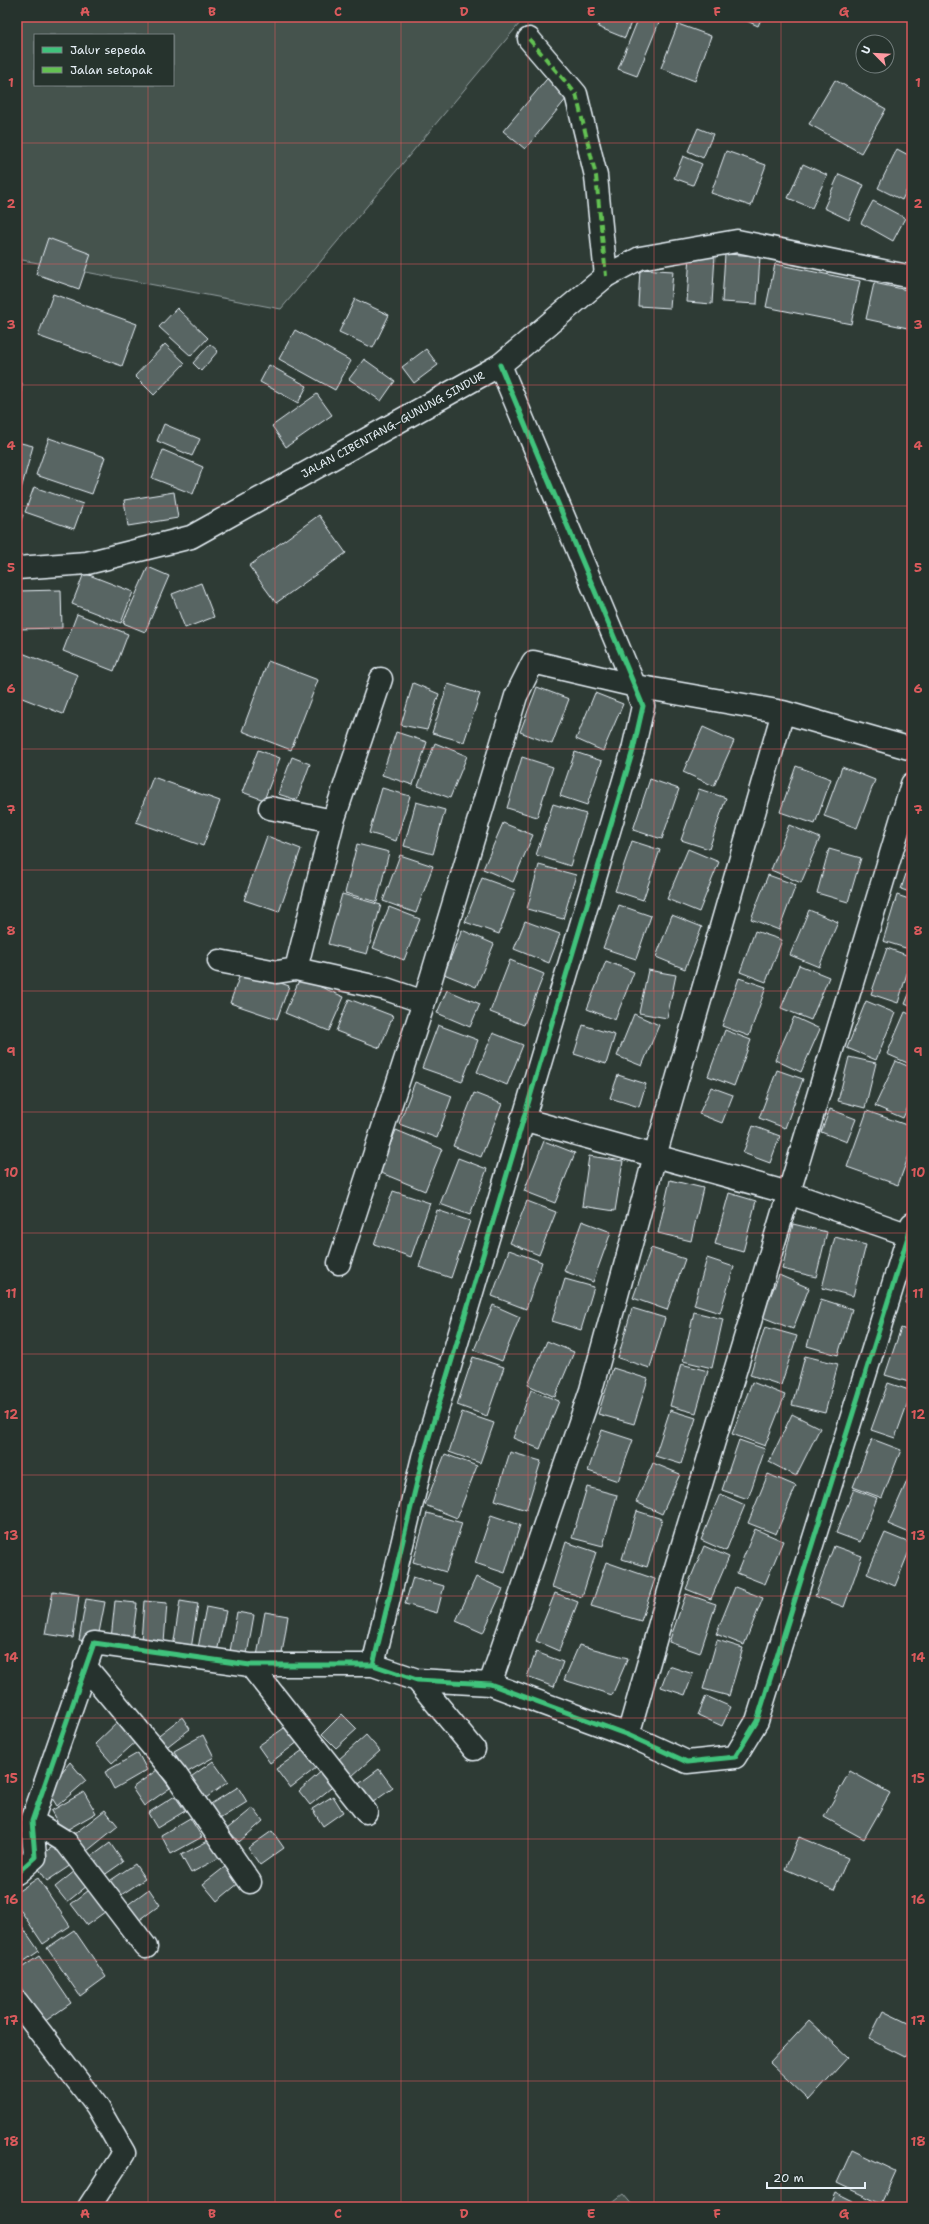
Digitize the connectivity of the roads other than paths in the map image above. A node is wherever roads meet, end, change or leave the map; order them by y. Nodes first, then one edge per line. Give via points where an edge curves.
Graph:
1 (529, 39) dead end
2 (606, 276) junction
3 (912, 276) edge
4 (500, 365) junction
5 (17, 568) edge
6 (382, 679) dead end
7 (636, 686) junction
8 (783, 712) junction
9 (912, 750) edge
10 (912, 784) edge
11 (270, 808) dead end
12 (332, 821) junction
13 (219, 961) dead end
14 (296, 969) junction
15 (424, 1002) junction
16 (522, 1119) junction
17 (655, 1156) junction
18 (789, 1193) junction
19 (911, 1232) edge
20 (339, 1263) dead end
21 (250, 1665) junction
22 (373, 1665) junction
23 (85, 1666) junction
24 (417, 1680) junction
25 (490, 1684) junction
26 (628, 1735) junction
27 (474, 1749) dead end
28 (366, 1812) dead end
29 (32, 1821) junction
30 (17, 1873) edge
31 (250, 1882) dead end
32 (146, 1947) dead end
33 (17, 2002) edge
34 (89, 2207) edge

1 - 2 street via 576,94 596,176
2 - 3 street, JALAN CIBENTANG–GUNUNG SINDUR via 640,258 738,241
2 - 4 street, JALAN CIBENTANG–GUNUNG SINDUR
4 - 5 street, JALAN CIBENTANG–GUNUNG SINDUR via 191,537 88,563
4 - 7 street
6 - 12 street
7 - 8 street
7 - 15 street via 533,662 516,696
7 - 16 street via 643,706 633,750
8 - 9 street
8 - 17 street
10 - 18 street
11 - 12 street
12 - 14 street
13 - 14 street via 277,972
14 - 15 street via 386,989
15 - 20 street
16 - 17 street
16 - 22 street via 422,1457
17 - 18 street
17 - 25 street via 591,1390
18 - 19 street
18 - 26 street
19 - 26 street via 757,1721 735,1757 727,1758 688,1762
21 - 22 street
21 - 23 street via 94,1643
21 - 28 street
22 - 24 street
23 - 29 street
23 - 31 street via 176,1775
24 - 25 street
24 - 27 street
25 - 26 street
29 - 30 street via 35,1858
29 - 32 street via 66,1842
33 - 34 street via 97,2106 124,2153

